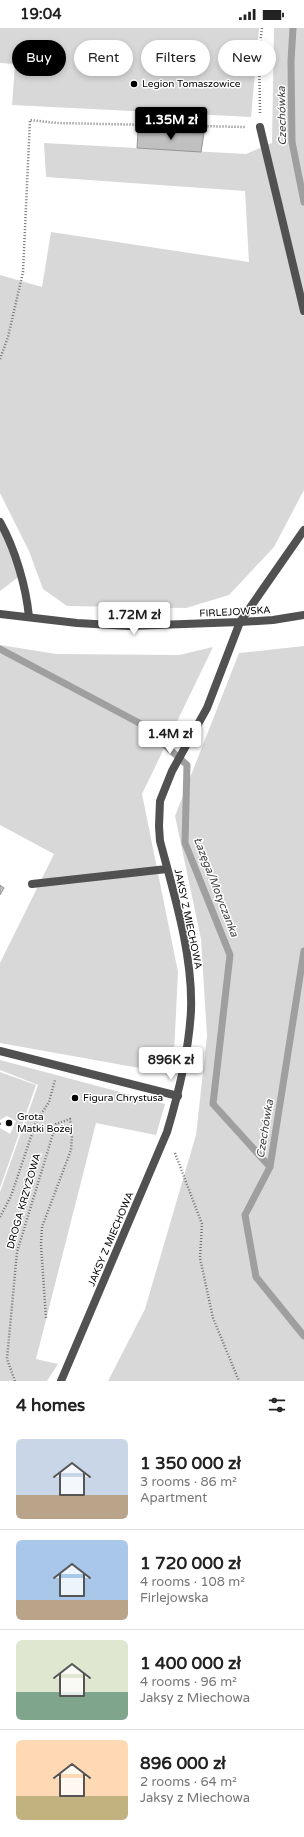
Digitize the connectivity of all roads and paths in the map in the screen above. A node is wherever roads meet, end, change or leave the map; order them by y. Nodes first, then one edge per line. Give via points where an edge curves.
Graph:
1 (262, 28) edge
2 (260, 127) junction
3 (304, 311) edge
4 (0, 359) edge
5 (0, 522) edge
6 (304, 530) edge
7 (0, 614) edge
8 (304, 614) edge
9 (29, 617) junction
10 (240, 622) junction
11 (168, 869) junction
12 (32, 884) dead end
13 (0, 1051) edge
14 (52, 1064) junction
15 (178, 1096) junction
16 (168, 1132) junction
17 (0, 1217) edge
18 (46, 1318) dead end
19 (15, 1381) edge
20 (61, 1381) edge
21 (239, 1381) edge

1 - 2 path via 259,52
2 - 3 street
2 - 4 path via 57,123 30,120 23,272 8,337
5 - 9 street via 21,575
6 - 10 street, JAKSY Z MIECHOWA
7 - 9 street, FIRLEJOWSKA
8 - 10 street, FIRLEJOWSKA via 273,620
9 - 10 street, FIRLEJOWSKA via 129,626
10 - 11 street, JAKSY Z MIECHOWA via 207,708 172,771 160,801 160,840
11 - 12 street
11 - 15 street, JAKSY Z MIECHOWA via 190,970 191,1009 188,1046
13 - 14 street
14 - 15 street
14 - 17 path, DROGA KRZYŻOWA via 55,1083 49,1102 36,1122 11,1196
15 - 16 street, JAKSY Z MIECHOWA
16 - 20 street, JAKSY Z MIECHOWA
16 - 21 path via 202,1224 200,1258 213,1318
18 - 19 path, DROGA KRZYŻOWA via 40,1245 42,1227 71,1150 70,1119 56,1124 18,1252 7,1359

